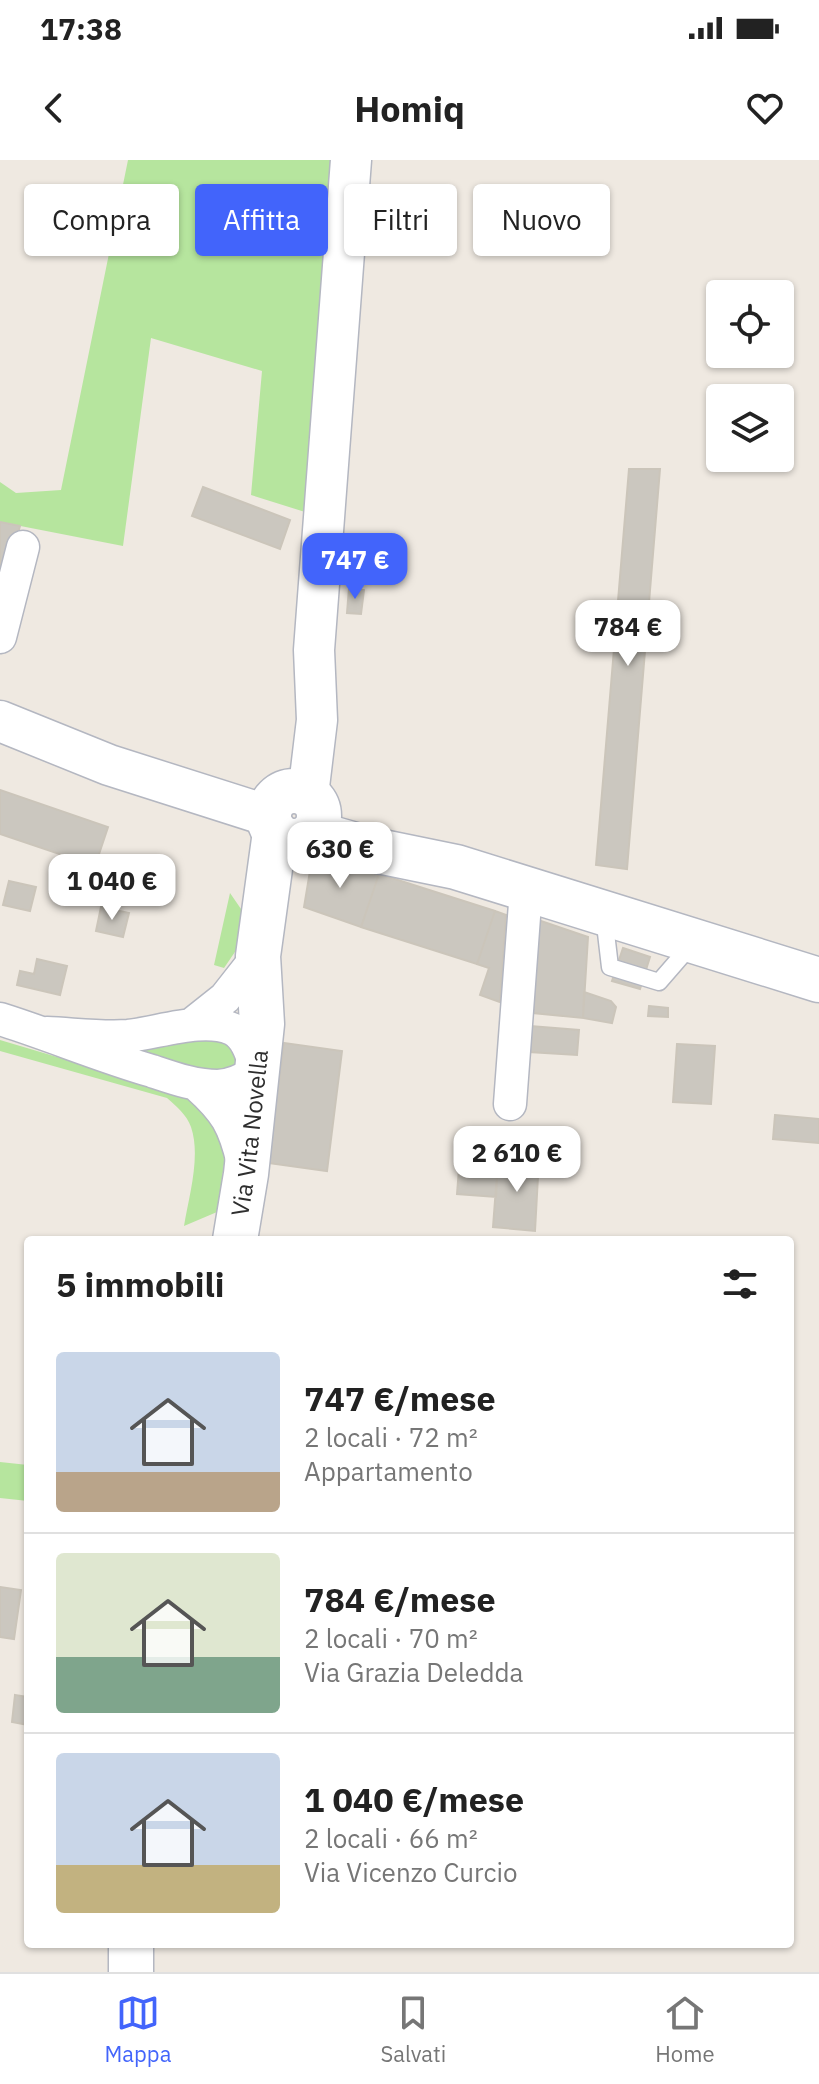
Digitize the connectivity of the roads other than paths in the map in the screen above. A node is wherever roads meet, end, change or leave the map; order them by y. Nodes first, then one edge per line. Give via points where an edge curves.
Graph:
1 (351, 160) edge
2 (23, 547) dead end
3 (0, 637) edge
4 (6, 723) edge
5 (294, 815) junction
6 (526, 890) junction
7 (258, 956) junction
8 (819, 980) edge
9 (0, 1019) edge
10 (262, 1024) junction
11 (191, 1025) junction
12 (47, 1033) junction
13 (257, 1071) junction
14 (197, 1085) junction
15 (510, 1104) dead end
16 (246, 1174) junction
17 (236, 1236) edge
18 (131, 1948) edge
19 (131, 1972) edge

1 - 5 street via 314,650 317,720
2 - 3 street
4 - 5 street via 114,747
5 - 6 main road via 373,850 456,867
5 - 7 main road
5 - 10 main road via 280,967
6 - 8 main road
6 - 15 street
7 - 10 main road
7 - 11 street via 225,998
9 - 12 street
10 - 13 main road, Via Vita Novella
11 - 12 street via 125,1036
11 - 13 street via 234,1030 248,1045
12 - 14 street
13 - 14 street via 240,1082
13 - 16 main road, Via Vita Novella
14 - 16 street via 229,1119
16 - 17 main road, Via Vita Novella
18 - 19 main road

